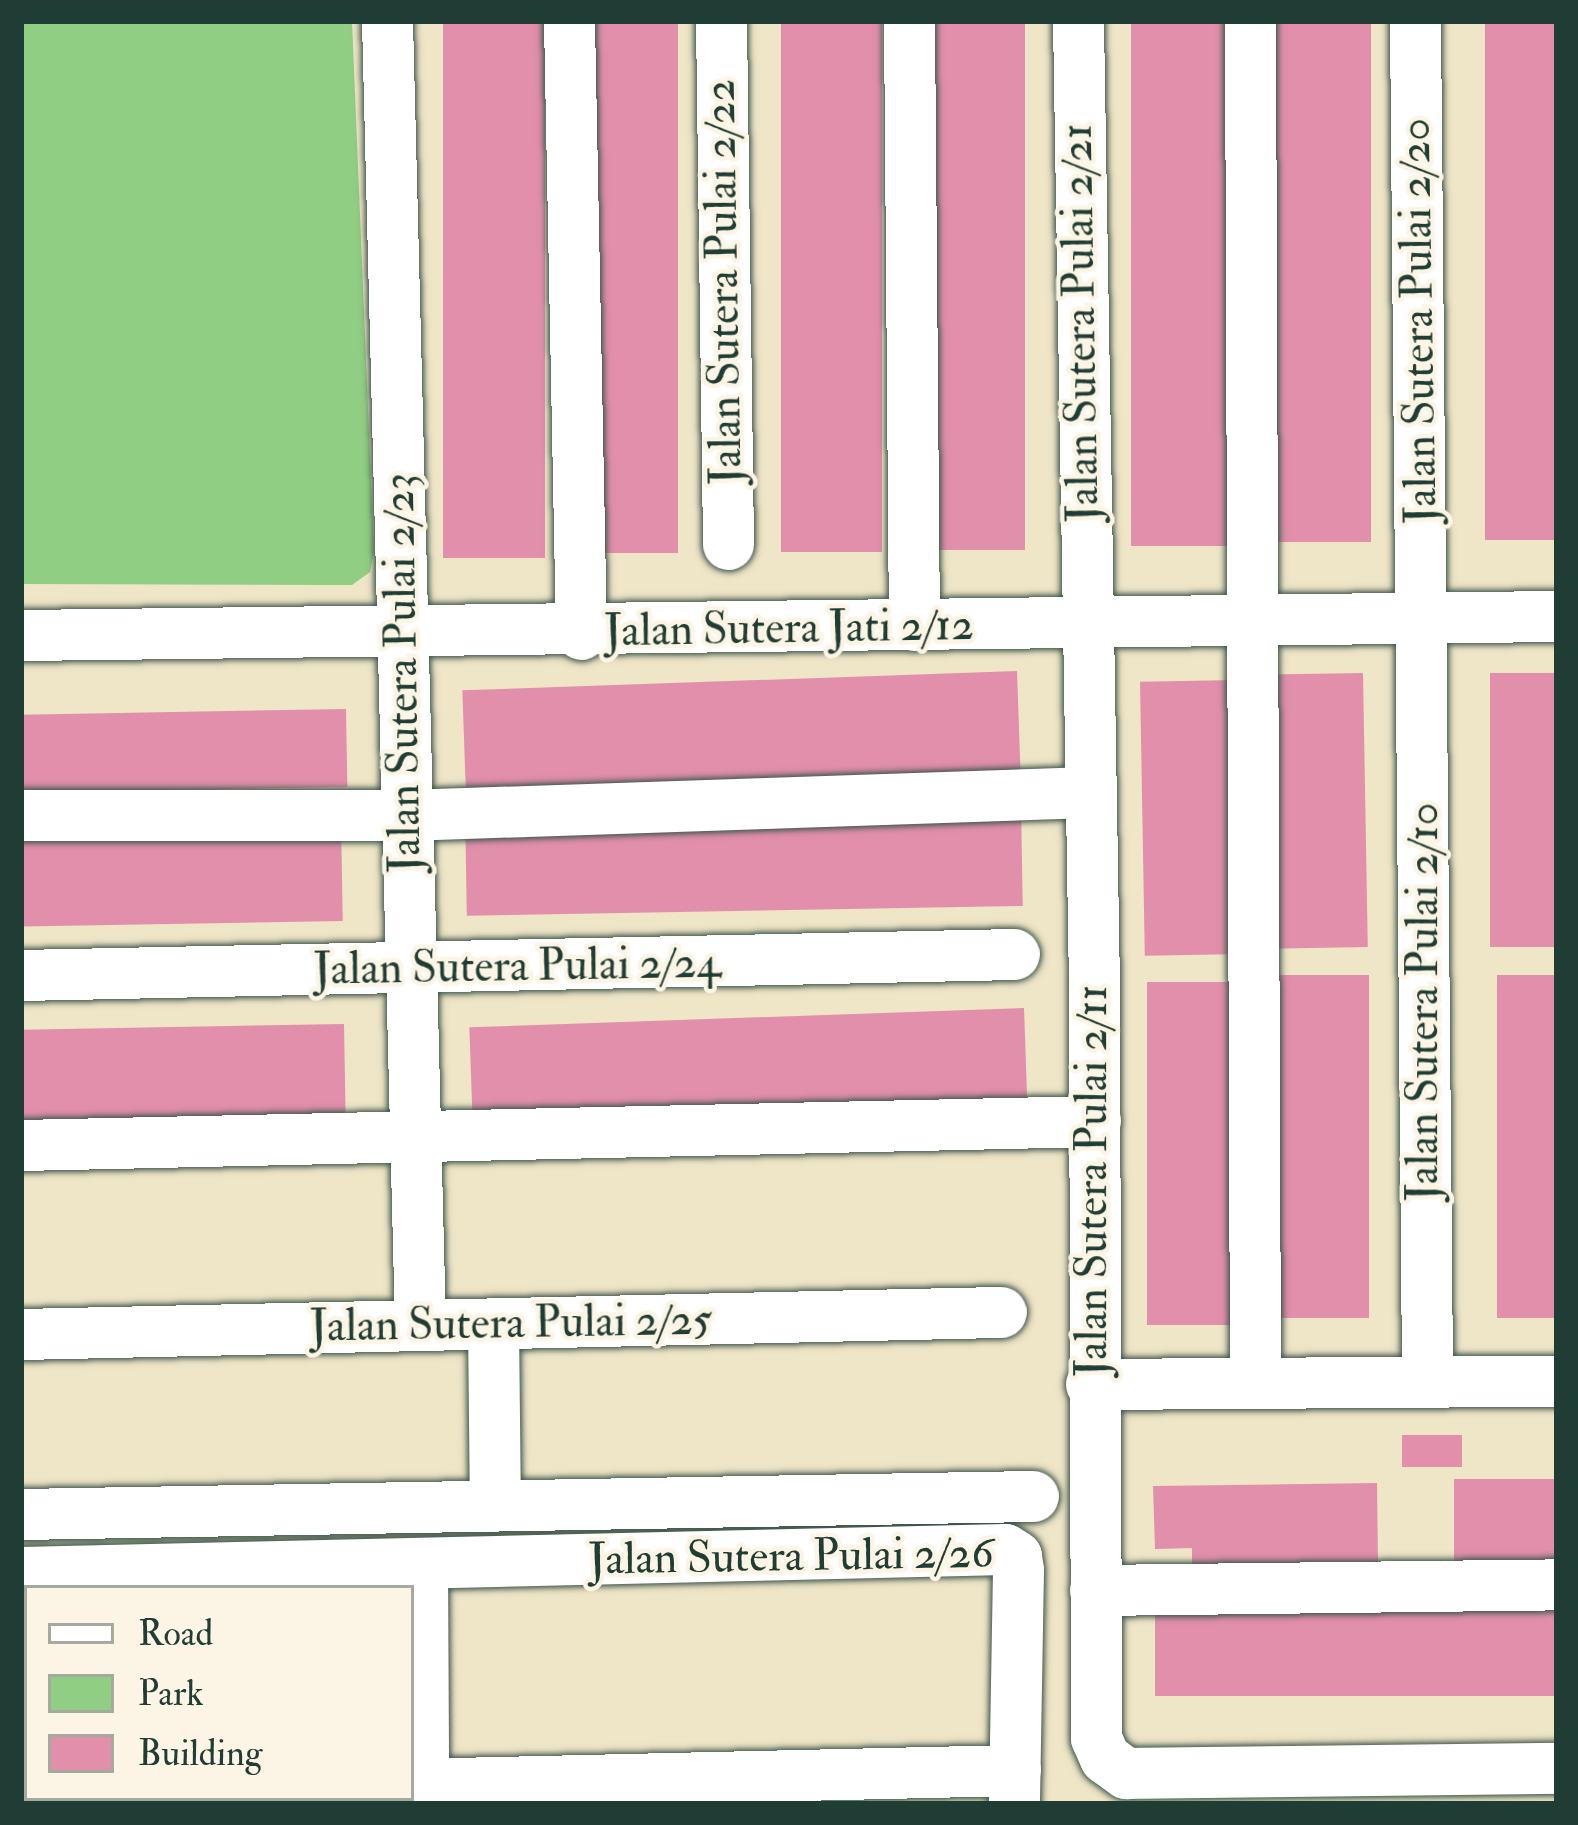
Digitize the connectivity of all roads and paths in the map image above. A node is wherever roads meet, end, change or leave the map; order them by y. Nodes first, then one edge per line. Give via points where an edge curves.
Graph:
1 (387, 21) edge
2 (569, 21) edge
3 (721, 21) edge
4 (909, 21) edge
5 (1078, 21) edge
6 (1250, 21) edge
7 (1415, 21) edge
8 (728, 544) dead end
9 (1557, 616) edge
10 (1253, 622) junction
11 (1422, 622) junction
12 (1084, 624) junction
13 (914, 625) junction
14 (30, 630) edge
15 (403, 632) junction
16 (581, 634) junction
17 (1089, 792) junction
18 (406, 814) junction
19 (21, 815) edge
20 (1014, 954) dead end
21 (408, 971) junction
22 (21, 974) edge
23 (1095, 1120) junction
24 (412, 1136) junction
25 (21, 1145) edge
26 (1001, 1312) dead end
27 (493, 1323) junction
28 (421, 1325) junction
29 (21, 1334) edge
30 (1557, 1381) edge
31 (1427, 1382) junction
32 (1255, 1383) junction
33 (1091, 1384) junction
34 (1033, 1496) dead end
35 (495, 1504) junction
36 (21, 1514) edge
37 (422, 1563) junction
38 (21, 1572) edge
39 (1557, 1583) edge
40 (1095, 1590) junction
41 (1557, 1768) edge
42 (417, 1784) edge
43 (1015, 1787) edge

1 - 15 street, Jalan Sutera Pulai 2/23
2 - 16 street
3 - 8 street, Jalan Sutera Pulai 2/22
4 - 13 street
5 - 12 street, Jalan Sutera Pulai 2/21
6 - 10 street
7 - 11 street, Jalan Sutera Pulai 2/20
9 - 11 street, Jalan Sutera Jati 2/12
10 - 11 street, Jalan Sutera Jati 2/12
10 - 12 street, Jalan Sutera Jati 2/12
10 - 32 street
11 - 31 street, Jalan Sutera Pulai 2/10
12 - 13 street, Jalan Sutera Jati 2/12
12 - 17 street, Jalan Sutera Pulai 2/11
13 - 16 street, Jalan Sutera Jati 2/12
14 - 15 street, Jalan Sutera Jati 2/12
15 - 16 street, Jalan Sutera Jati 2/12
15 - 18 street, Jalan Sutera Pulai 2/23
17 - 18 street
17 - 23 street, Jalan Sutera Pulai 2/11
18 - 19 street
18 - 21 street, Jalan Sutera Pulai 2/23
20 - 21 street, Jalan Sutera Pulai 2/24
21 - 22 street, Jalan Sutera Pulai 2/24
21 - 24 street, Jalan Sutera Pulai 2/23
23 - 24 street
23 - 33 street, Jalan Sutera Pulai 2/11
24 - 25 street
24 - 28 street, Jalan Sutera Pulai 2/23
26 - 27 street, Jalan Sutera Pulai 2/25
27 - 28 street, Jalan Sutera Pulai 2/25
27 - 35 street
28 - 29 street, Jalan Sutera Pulai 2/25
30 - 31 street
31 - 32 street
32 - 33 street
33 - 40 street, Jalan Sutera Pulai 2/11
34 - 35 street
35 - 36 street
37 - 38 street, Jalan Sutera Pulai 2/26
37 - 42 street, Jalan Sutera Pulai 2/26
37 - 43 street, Jalan Sutera Pulai 2/26 via 1005,1549 1018,1570
39 - 40 street
40 - 41 street, Jalan Sutera Pulai 2/11 via 1096,1738 1105,1758 1126,1773
42 - 43 street, Jalan Sutera Pulai 2/26

